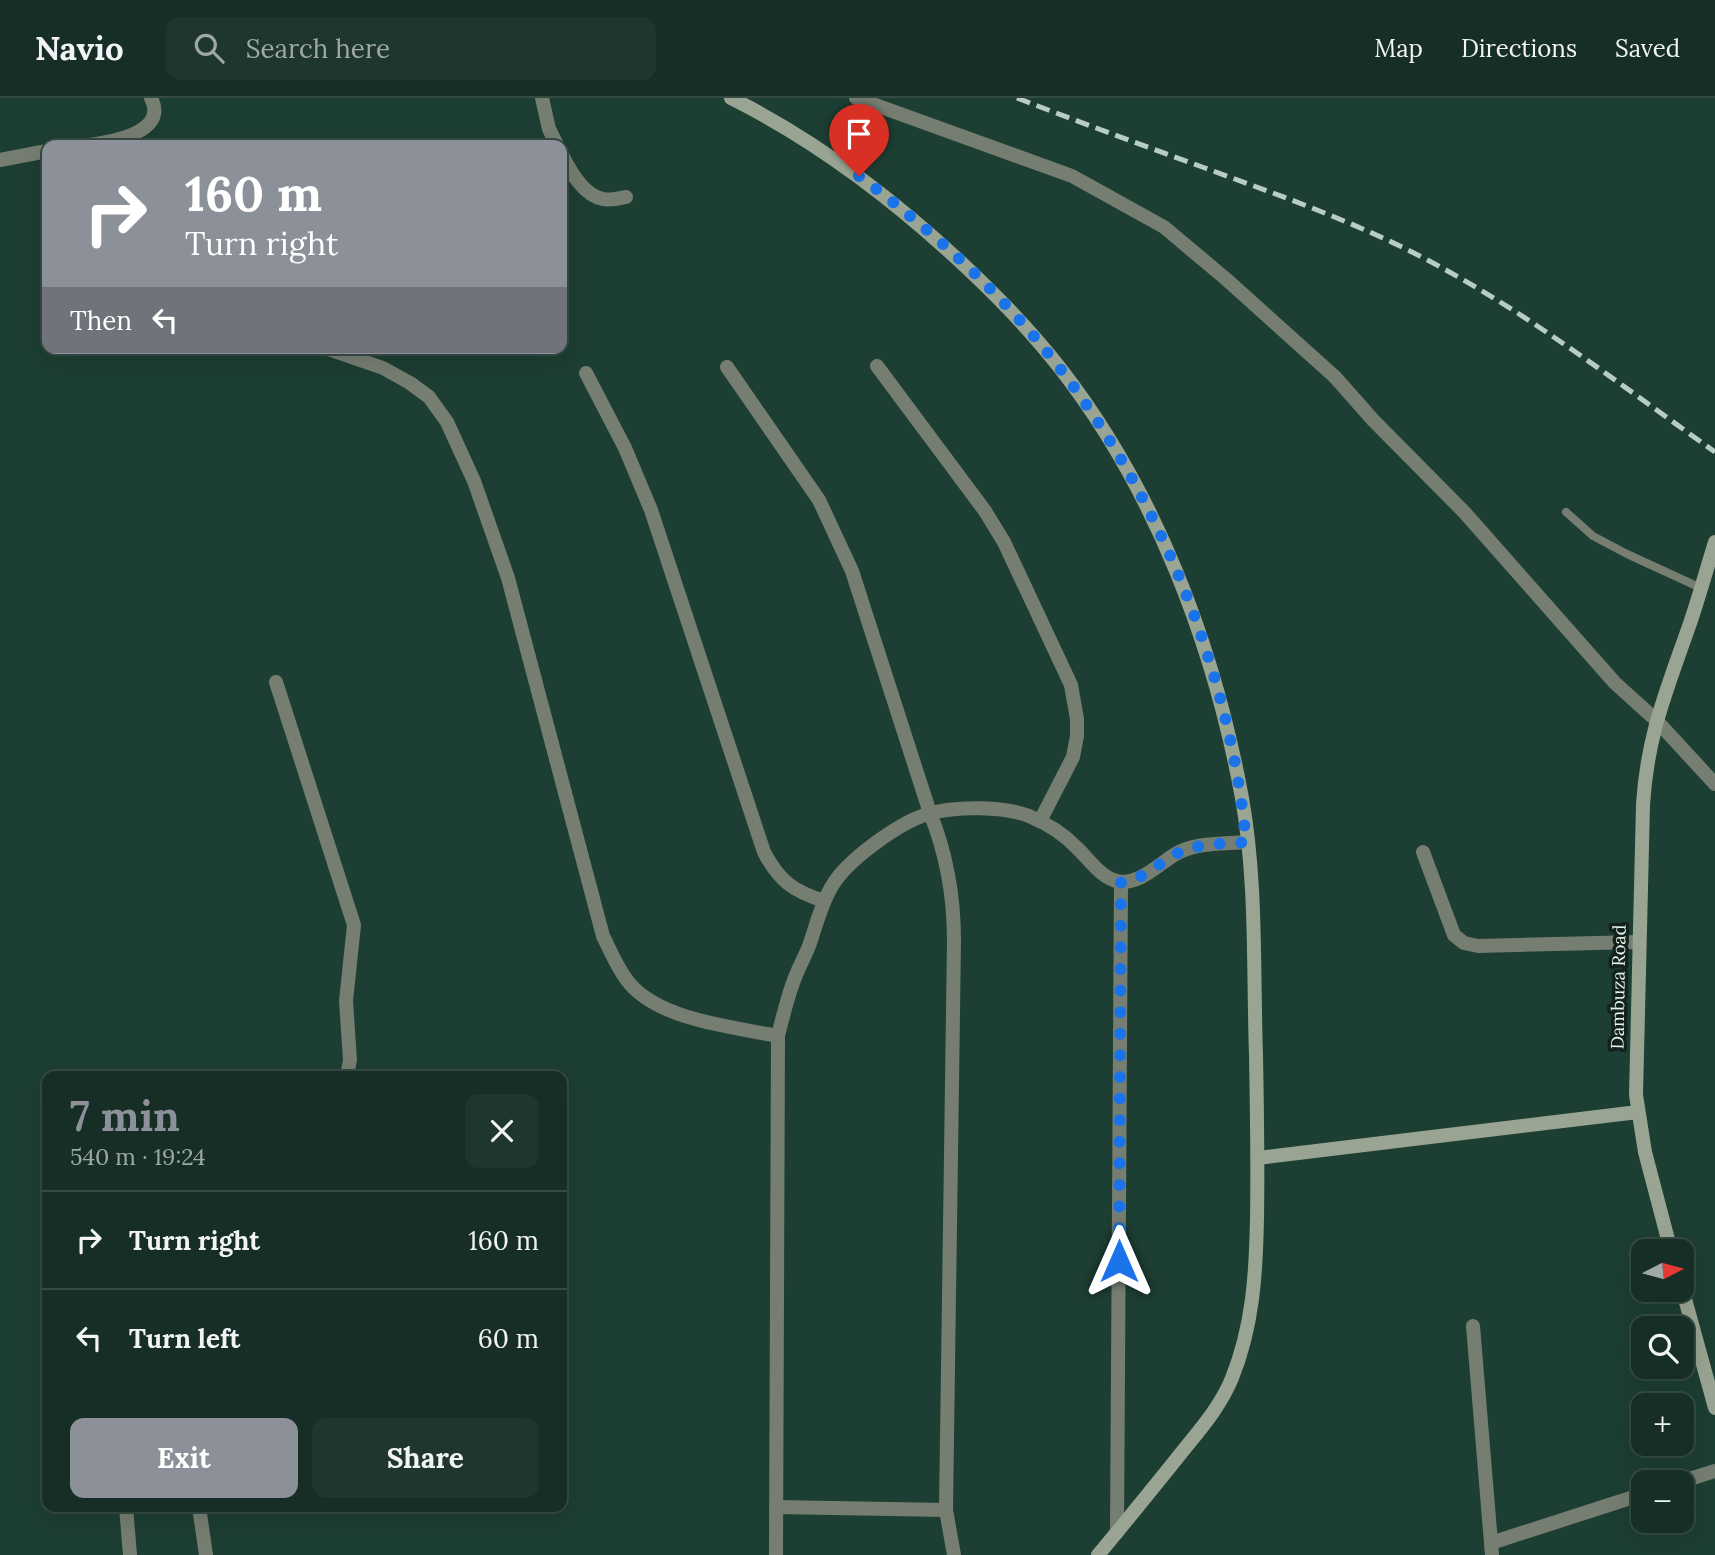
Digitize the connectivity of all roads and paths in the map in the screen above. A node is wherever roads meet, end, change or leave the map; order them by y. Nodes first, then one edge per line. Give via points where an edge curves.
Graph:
1 (151, 98) edge
2 (542, 98) edge
3 (731, 98) edge
4 (856, 98) edge
5 (110, 140) edge
6 (555, 140) edge
7 (42, 152) edge
8 (0, 160) edge
9 (567, 163) edge
10 (626, 197) dead end
11 (342, 354) edge
12 (877, 366) dead end
13 (727, 367) dead end
14 (586, 373) dead end
15 (1566, 512) dead end
16 (1715, 542) edge
17 (1701, 588) junction
18 (275, 682) dead end
19 (1656, 720) junction
20 (1715, 784) edge
21 (930, 813) junction
22 (1040, 821) junction
23 (1246, 842) junction
24 (1423, 852) dead end
25 (1121, 882) junction
26 (824, 901) junction
27 (1638, 942) junction
28 (778, 1036) junction
29 (348, 1071) edge
30 (1638, 1112) junction
31 (1258, 1158) junction
32 (1668, 1239) edge
33 (1686, 1302) edge
34 (1473, 1326) dead end
35 (1715, 1408) edge
36 (1715, 1471) edge
37 (1694, 1478) edge
38 (1631, 1498) edge
39 (776, 1507) junction
40 (946, 1510) junction
41 (126, 1512) edge
42 (200, 1512) edge
43 (1117, 1532) junction
44 (1492, 1549) edge
45 (130, 1555) edge
46 (206, 1555) edge
47 (776, 1555) edge
48 (954, 1555) edge
49 (1098, 1555) edge

1 - 5 street via 151,121 128,136
2 - 6 street
3 - 23 street via 838,159 939,240 1027,329 1087,405 1150,514 1202,640 1226,727
4 - 19 street via 1072,176 1164,227 1335,377 1465,513 1615,683
7 - 8 street
9 - 10 street via 593,195 604,200
11 - 28 street via 383,368 429,397 447,422 474,481 508,578 603,936 628,982 640,994 680,1015
12 - 22 street via 1004,542 1071,685 1077,719 1073,758
13 - 21 street via 819,500 839,538
14 - 26 street via 651,510 764,852 789,886
15 - 17 lane via 1593,536
16 - 17 street, Dambuza Road
17 - 19 street, Dambuza Road
18 - 29 street via 354,925 346,1001
19 - 20 street
19 - 27 street, Dambuza Road via 1644,782
21 - 22 street via 1012,811
21 - 26 street via 865,851 832,884
21 - 40 street via 950,880 954,923
22 - 25 street via 1076,846 1105,876
23 - 25 street via 1195,846 1140,878
23 - 31 street
24 - 27 street via 1449,923 1464,943
25 - 43 street
26 - 28 street
27 - 30 street, Dambuza Road
28 - 39 street
30 - 31 street
30 - 32 street, Dambuza Road
31 - 43 street via 1256,1275 1242,1351 1226,1390 1201,1431
33 - 35 street
34 - 44 street
36 - 37 street
38 - 44 street
39 - 40 street
39 - 47 street
40 - 48 street
41 - 45 street
42 - 46 street
43 - 49 street

